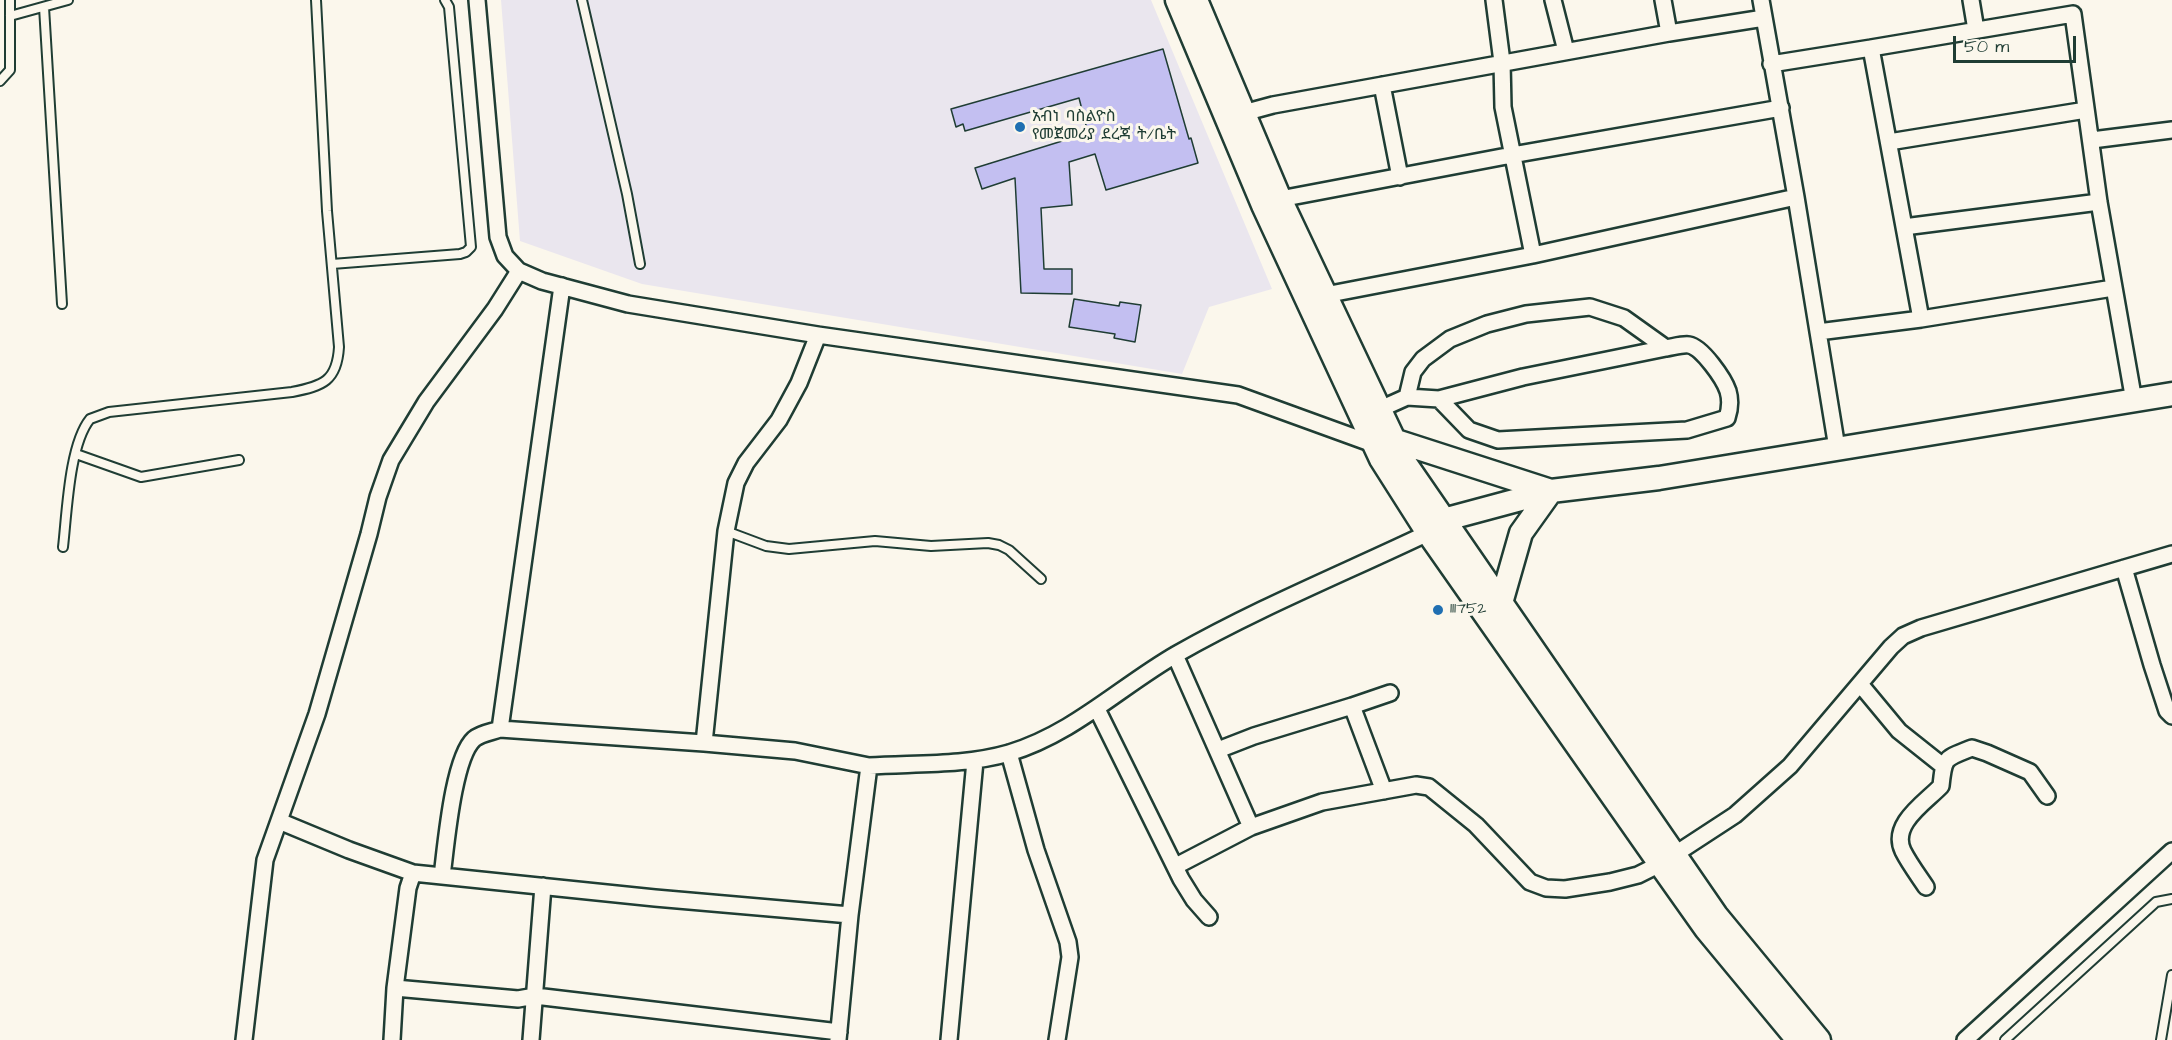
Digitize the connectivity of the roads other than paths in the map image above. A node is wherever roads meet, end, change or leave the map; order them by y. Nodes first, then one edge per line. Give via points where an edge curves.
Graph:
1 (10, 0) edge
2 (68, 0) edge
3 (316, 0) edge
4 (445, 0) edge
5 (477, 0) edge
6 (582, 0) edge
7 (1177, 0) edge
8 (1196, 0) edge
9 (1494, 0) edge
10 (1553, 0) edge
11 (1663, 0) edge
12 (1761, 0) edge
13 (1971, 0) edge
14 (44, 7) junction
15 (2072, 7) edge
16 (10, 16) junction
17 (1764, 18) junction
18 (1976, 30) junction
19 (1669, 33) junction
20 (1871, 48) junction
21 (1566, 51) junction
22 (1502, 62) junction
23 (1771, 64) junction
24 (0, 81) edge
25 (1382, 85) junction
26 (1781, 108) junction
27 (2086, 110) junction
28 (1235, 116) junction
29 (2172, 130) edge
30 (2092, 140) junction
31 (1889, 142) junction
32 (1512, 155) junction
33 (1400, 177) junction
34 (1796, 197) junction
35 (1280, 200) junction
36 (2099, 202) junction
37 (1904, 227) junction
38 (1533, 255) junction
39 (332, 264) junction
40 (640, 264) dead end
41 (519, 271) junction
42 (562, 286) junction
43 (2113, 288) junction
44 (1325, 296) junction
45 (62, 304) dead end
46 (1920, 319) junction
47 (1818, 333) junction
48 (818, 335) junction
49 (1666, 348) junction
50 (2172, 394) edge
51 (1407, 397) junction
52 (1439, 399) junction
53 (2134, 401) junction
54 (1378, 410) junction
55 (1383, 442) junction
56 (1837, 448) junction
57 (76, 454) junction
58 (239, 460) dead end
59 (1551, 491) junction
60 (1436, 527) junction
61 (726, 531) junction
62 (63, 547) dead end
63 (2172, 554) edge
64 (2124, 568) junction
65 (1041, 579) dead end
66 (1502, 603) junction
67 (1175, 655) junction
68 (1860, 684) junction
69 (1390, 693) dead end
70 (1352, 706) junction
71 (1097, 709) junction
72 (2172, 716) edge
73 (500, 729) junction
74 (704, 742) junction
75 (1218, 750) junction
76 (1009, 753) junction
77 (975, 761) junction
78 (869, 766) junction
79 (1943, 766) junction
80 (1384, 790) junction
81 (2047, 796) dead end
82 (279, 821) junction
83 (1251, 827) junction
84 (2172, 851) edge
85 (1667, 859) junction
86 (1176, 866) junction
87 (413, 873) junction
88 (442, 876) junction
89 (543, 886) junction
90 (1926, 887) dead end
91 (2172, 899) edge
92 (850, 915) junction
93 (1209, 917) dead end
94 (2172, 975) edge
95 (395, 988) junction
96 (535, 996) junction
97 (838, 1036) edge
98 (2011, 1038) edge
99 (244, 1040) edge
100 (392, 1040) edge
101 (531, 1040) edge
102 (949, 1040) edge
103 (1057, 1040) edge
104 (1798, 1040) edge
105 (1820, 1040) edge
106 (1965, 1040) edge
107 (2161, 1040) edge

1 - 16 lane
2 - 14 lane
3 - 39 lane
4 - 39 lane via 449,7 471,247 460,254
5 - 41 street via 498,237 505,256
6 - 40 lane
7 - 28 street
8 - 28 street
9 - 22 street
10 - 21 street
11 - 19 street
12 - 17 street
13 - 18 street
14 - 16 lane
14 - 45 lane
15 - 18 street
15 - 27 street
16 - 24 lane via 10,70
17 - 19 street
17 - 23 street
18 - 20 street
19 - 21 street
20 - 23 street
20 - 31 street
21 - 22 street
22 - 25 street
22 - 32 street via 1503,107
23 - 26 street
25 - 28 street
25 - 33 street
26 - 32 street
26 - 34 street
27 - 30 street
27 - 31 street
28 - 35 street
28 - 55 street
29 - 30 street
30 - 36 street
31 - 37 street
32 - 33 street
32 - 38 street
33 - 35 street
34 - 38 street
34 - 47 street
35 - 44 street
36 - 37 street
36 - 43 street
37 - 46 street
38 - 44 street
39 - 57 lane via 338,364 317,387 99,415 85,426
41 - 42 street
41 - 82 street via 426,402 391,460 317,714
42 - 48 street via 628,304
42 - 73 street
43 - 46 street
43 - 53 street
44 - 54 street
46 - 47 street
47 - 56 street
48 - 55 street via 1238,394
48 - 61 street via 779,420 741,472
49 - 51 street via 1624,318 1590,307 1526,314 1450,339 1423,358 1413,372
49 - 52 street via 1523,377
49 - 52 street via 1690,345 1700,350 1728,389 1727,418 1687,430 1498,440 1468,429
50 - 53 street
51 - 52 street
51 - 54 street
53 - 56 street
54 - 55 street
55 - 59 street
55 - 60 street via 1405,463
56 - 59 street via 1659,478
57 - 58 lane via 141,477
57 - 62 lane
59 - 60 street
59 - 66 street via 1521,533
60 - 66 street
60 - 67 street via 1254,612
60 - 85 street
61 - 65 lane via 766,546 789,549 875,541 931,546 988,543 1009,550
61 - 74 street
63 - 64 street
64 - 68 street via 1921,628 1903,636
64 - 72 street via 2152,665
66 - 85 street
67 - 71 street
67 - 75 street
68 - 79 street via 1899,731
68 - 85 street via 1790,766 1735,815
69 - 70 street
70 - 75 street
70 - 80 street
71 - 76 street
71 - 86 street
73 - 74 street
73 - 88 street via 474,739 462,759
74 - 78 street via 795,751
75 - 83 street
76 - 77 street
76 - 103 street via 1036,850 1068,942 1070,957
77 - 78 street
77 - 102 street
78 - 92 street
79 - 81 street via 1951,756 1972,748 2030,772
79 - 90 street via 1941,786 1908,819 1901,832 1902,850
80 - 83 street via 1322,802
80 - 85 street via 1429,787 1476,825 1530,882 1546,888 1610,882 1638,875
82 - 87 street
82 - 99 street via 265,860
83 - 86 street
84 - 106 street
85 - 104 street via 1706,929
85 - 105 street
86 - 93 street via 1194,900
87 - 88 street
87 - 95 street
88 - 89 street
89 - 92 street
89 - 96 street
91 - 98 lane via 2156,903
92 - 97 street
94 - 107 lane
95 - 96 street via 518,999
95 - 100 street
96 - 97 street
96 - 101 street

